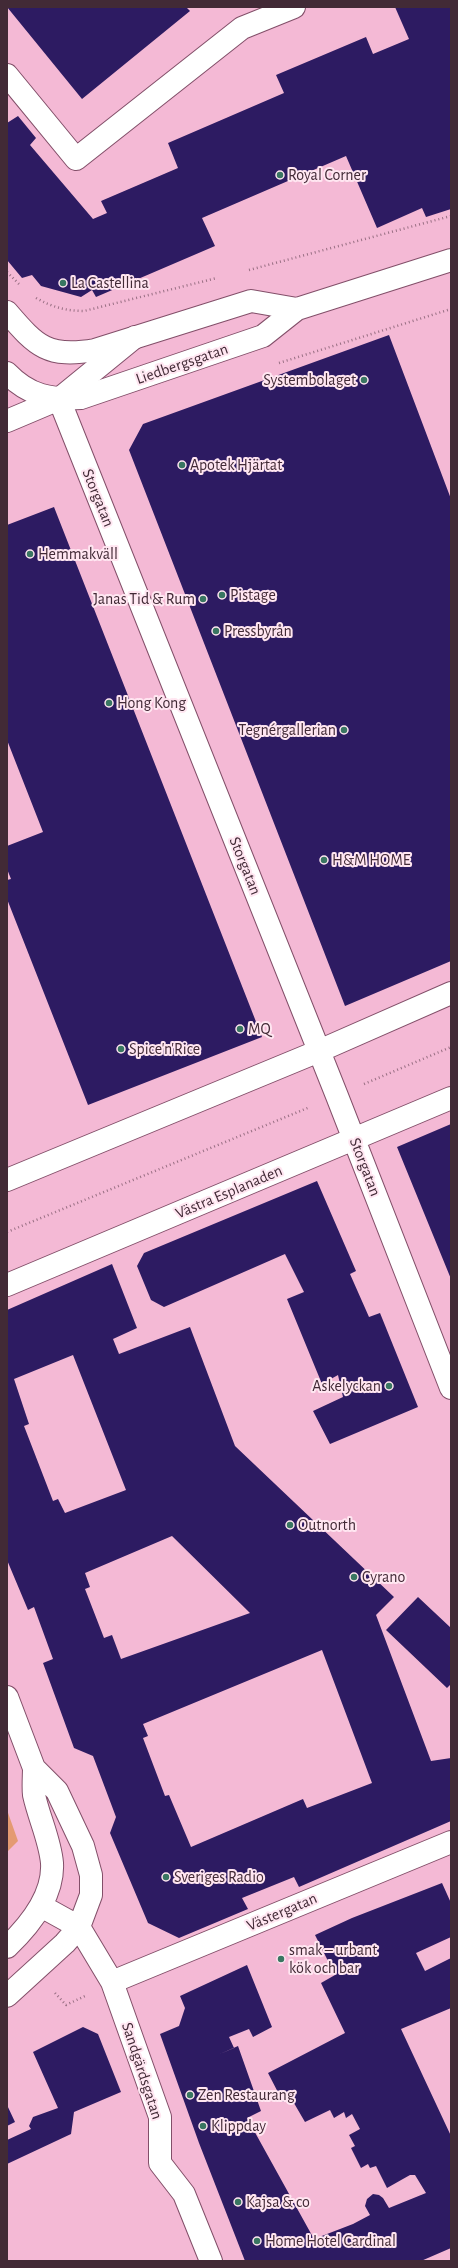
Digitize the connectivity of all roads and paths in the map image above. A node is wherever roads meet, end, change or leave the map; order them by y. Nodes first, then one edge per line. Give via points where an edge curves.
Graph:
1 (294, 7) edge
2 (7, 75) edge
3 (451, 216) edge
4 (451, 260) edge
5 (245, 271) dead end
6 (7, 272) edge
7 (222, 277) dead end
8 (21, 287) dead end
9 (32, 296) dead end
10 (297, 309) junction
11 (451, 309) edge
12 (7, 312) edge
13 (137, 336) junction
14 (277, 364) dead end
15 (7, 373) edge
16 (59, 399) junction
17 (7, 421) edge
18 (451, 993) edge
19 (451, 1047) edge
20 (319, 1051) junction
21 (337, 1096) junction
22 (451, 1098) edge
23 (354, 1139) junction
24 (7, 1180) edge
25 (7, 1232) edge
26 (7, 1285) edge
27 (451, 1388) edge
28 (7, 1697) edge
29 (34, 1768) junction
30 (451, 1842) edge
31 (40, 1906) junction
32 (79, 1927) junction
33 (7, 1947) edge
34 (112, 1982) junction
35 (7, 1996) edge
36 (211, 2261) edge

1 - 2 street via 242,28 76,159
3 - 5 path
4 - 10 street, Liedbergsgatan
6 - 8 path
7 - 9 path via 84,311 68,311
10 - 13 street, Liedbergsgatan via 251,301
10 - 16 street, Liedbergsgatan via 263,336 93,394
11 - 14 path
12 - 13 street, Liedbergsgatan via 33,341 51,351 61,353 95,350
13 - 16 street, Liedbergsgatan
15 - 16 street via 26,389
16 - 17 street, Liedbergsgatan
16 - 20 street, Storgatan
18 - 20 street
19 - 21 path
20 - 21 street, Storgatan
20 - 24 street
21 - 23 street, Storgatan
21 - 25 path
22 - 23 street, Västra Esplanaden
23 - 26 street, Västra Esplanaden
23 - 27 street, Storgatan
28 - 29 street
29 - 31 street via 34,1794 52,1864 49,1886
29 - 32 street via 57,1791 84,1846 91,1875 91,1895
30 - 34 street, Västergatan
31 - 32 street
31 - 33 street
32 - 34 street, Sandgärdsgatan
32 - 35 street
34 - 36 street, Sandgärdsgatan via 160,2117 160,2164 184,2194

